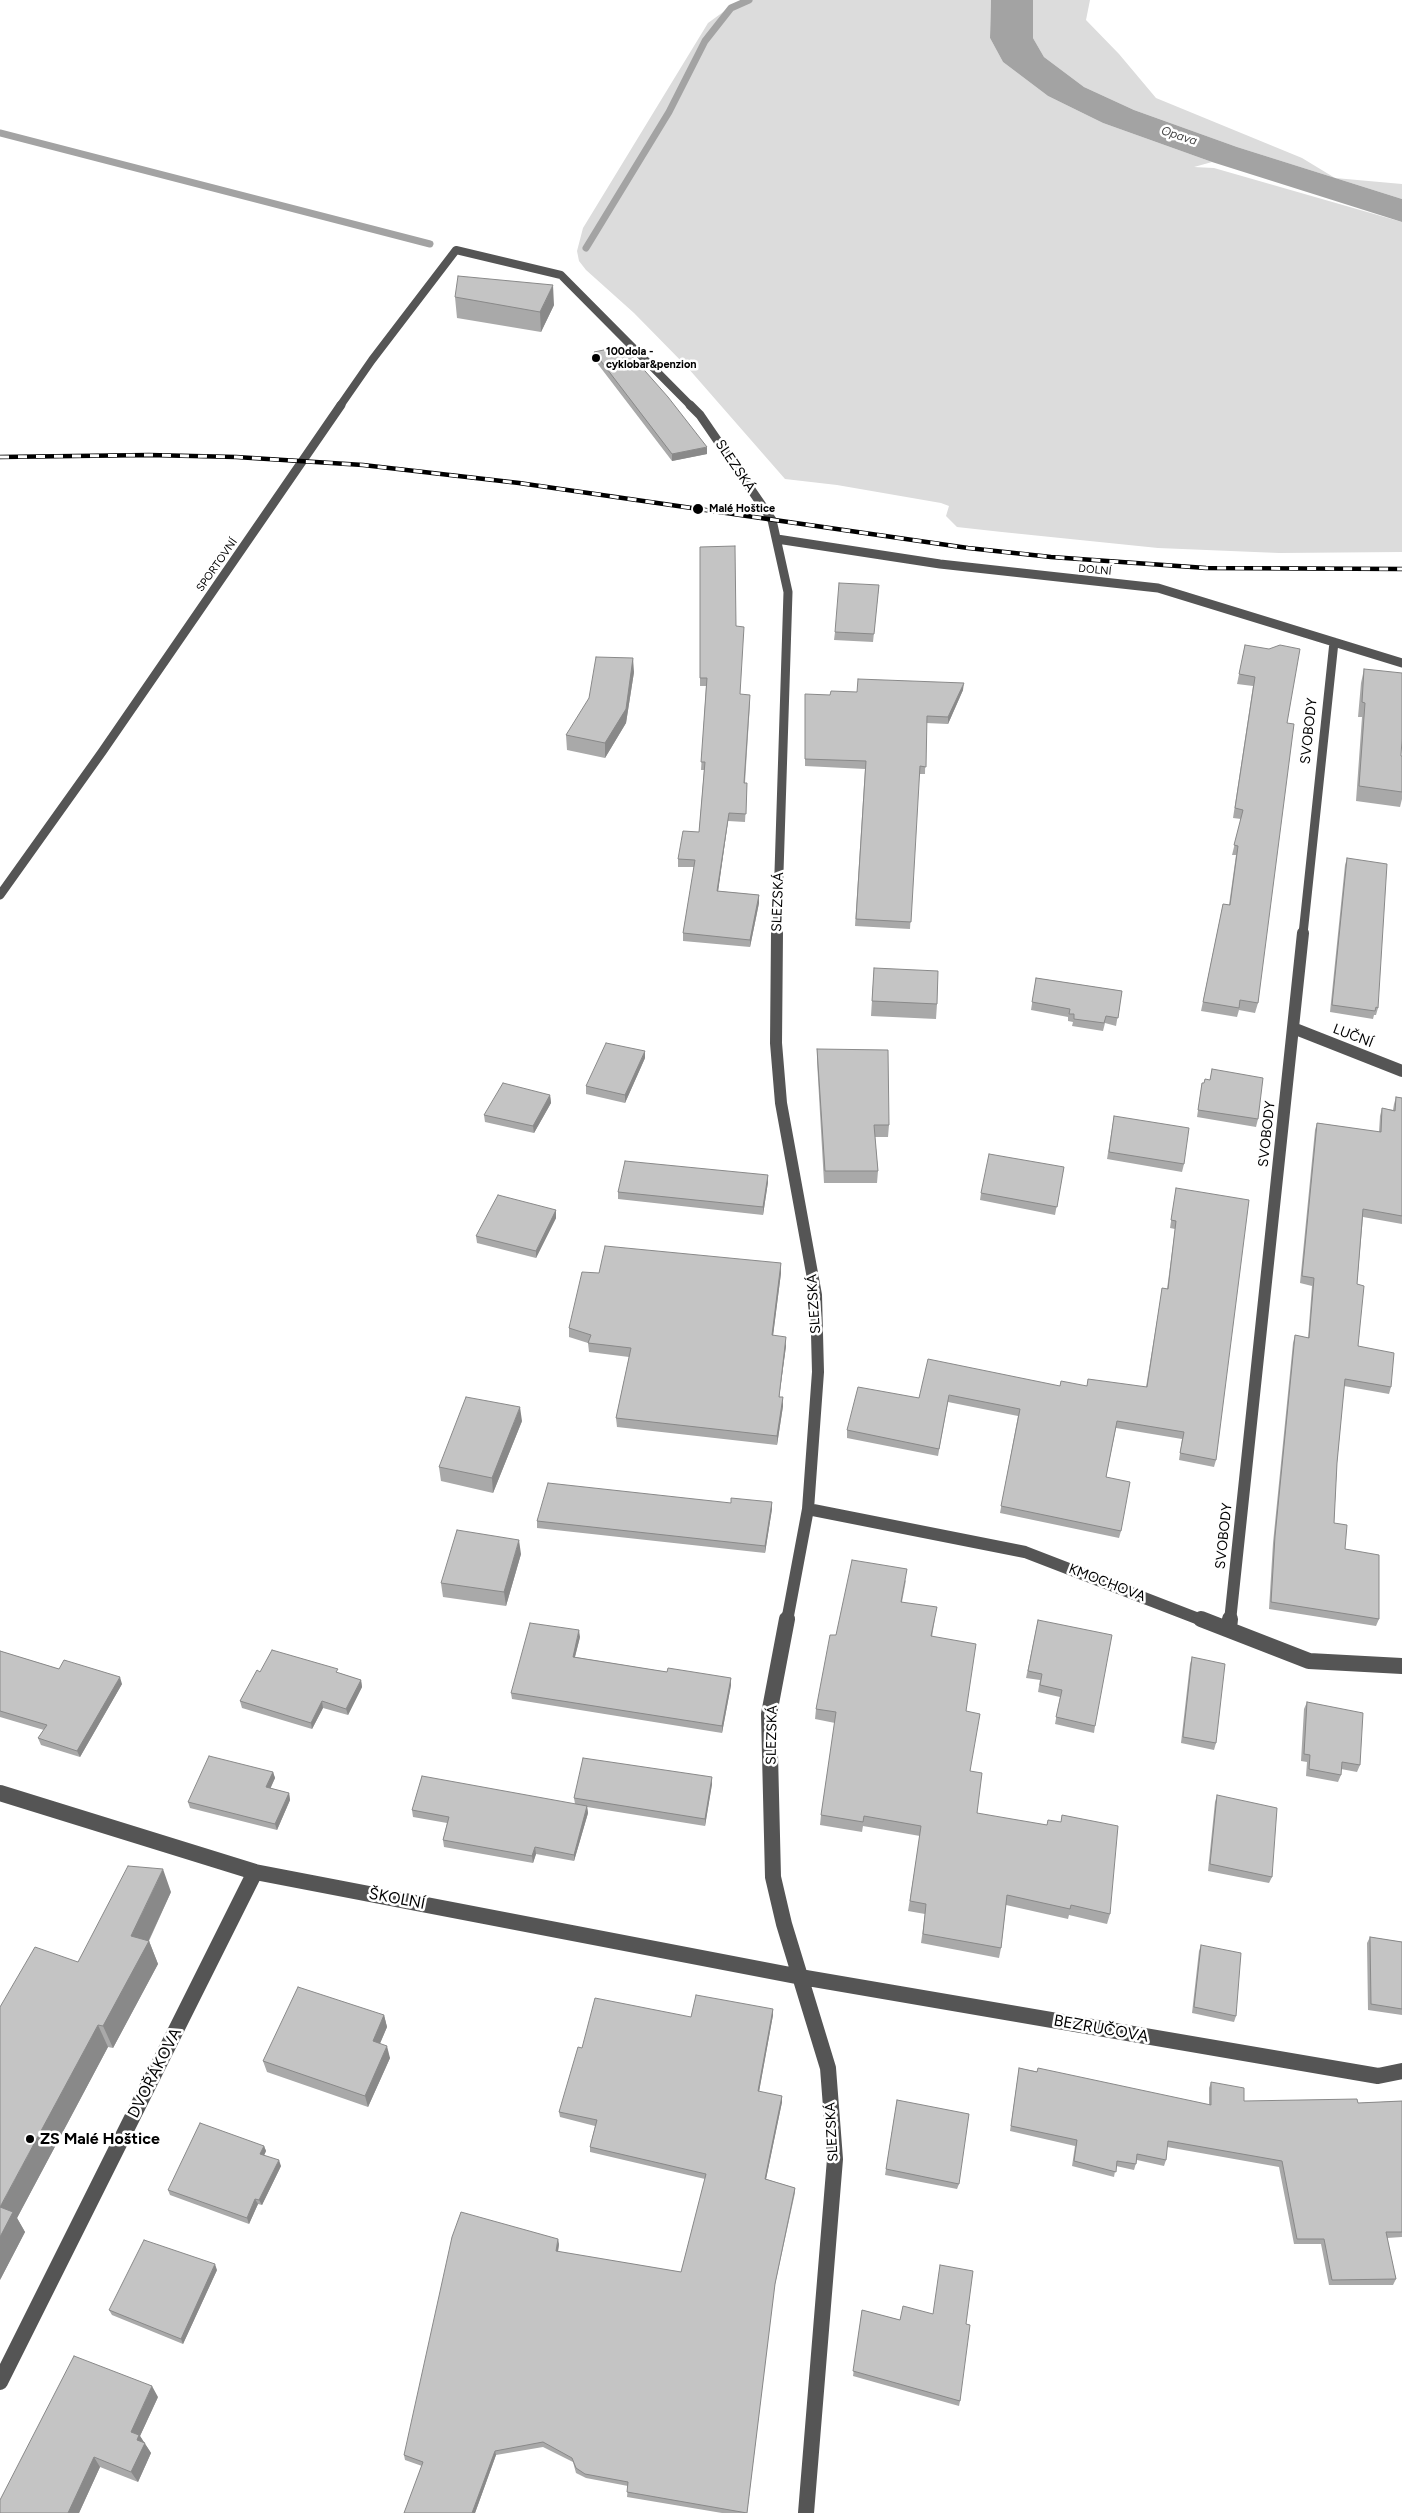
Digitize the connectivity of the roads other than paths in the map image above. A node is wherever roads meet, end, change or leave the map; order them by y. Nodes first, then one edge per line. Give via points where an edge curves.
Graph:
1 (456, 250) joint
2 (777, 539) junction
3 (1334, 642) junction
4 (1402, 663) edge
5 (0, 895) edge
6 (1293, 1028) junction
7 (1402, 1071) edge
8 (808, 1509) junction
9 (1229, 1629) junction
10 (1402, 1666) edge
11 (0, 1792) edge
12 (255, 1872) junction
13 (801, 1977) junction
14 (1402, 2071) edge
15 (0, 2382) edge
16 (806, 2513) edge

1 - 2 street, SLEZSKÁ via 561,275 700,415 772,520
1 - 5 street, SPORTOVNÍ via 372,360
2 - 3 street, DOLNÍ via 1063,580 1158,588
2 - 8 street, SLEZSKÁ via 788,592 776,1043 781,1104 816,1295 818,1372
3 - 4 street, DOLNÍ
3 - 6 street, SVOBODY
6 - 7 street, LUČNÍ
6 - 9 street, SVOBODY
8 - 9 street, KMOCHOVA via 1026,1552
8 - 13 street, SLEZSKÁ via 770,1714 773,1876
9 - 10 street, KMOCHOVA via 1308,1661
11 - 12 street, ŠKOLNÍ
12 - 13 street, ŠKOLNÍ
12 - 15 street, DVOŘÁKOVA
13 - 14 street, BEZRUČOVA via 1378,2076
13 - 16 street, SLEZSKÁ via 828,2068 835,2159

